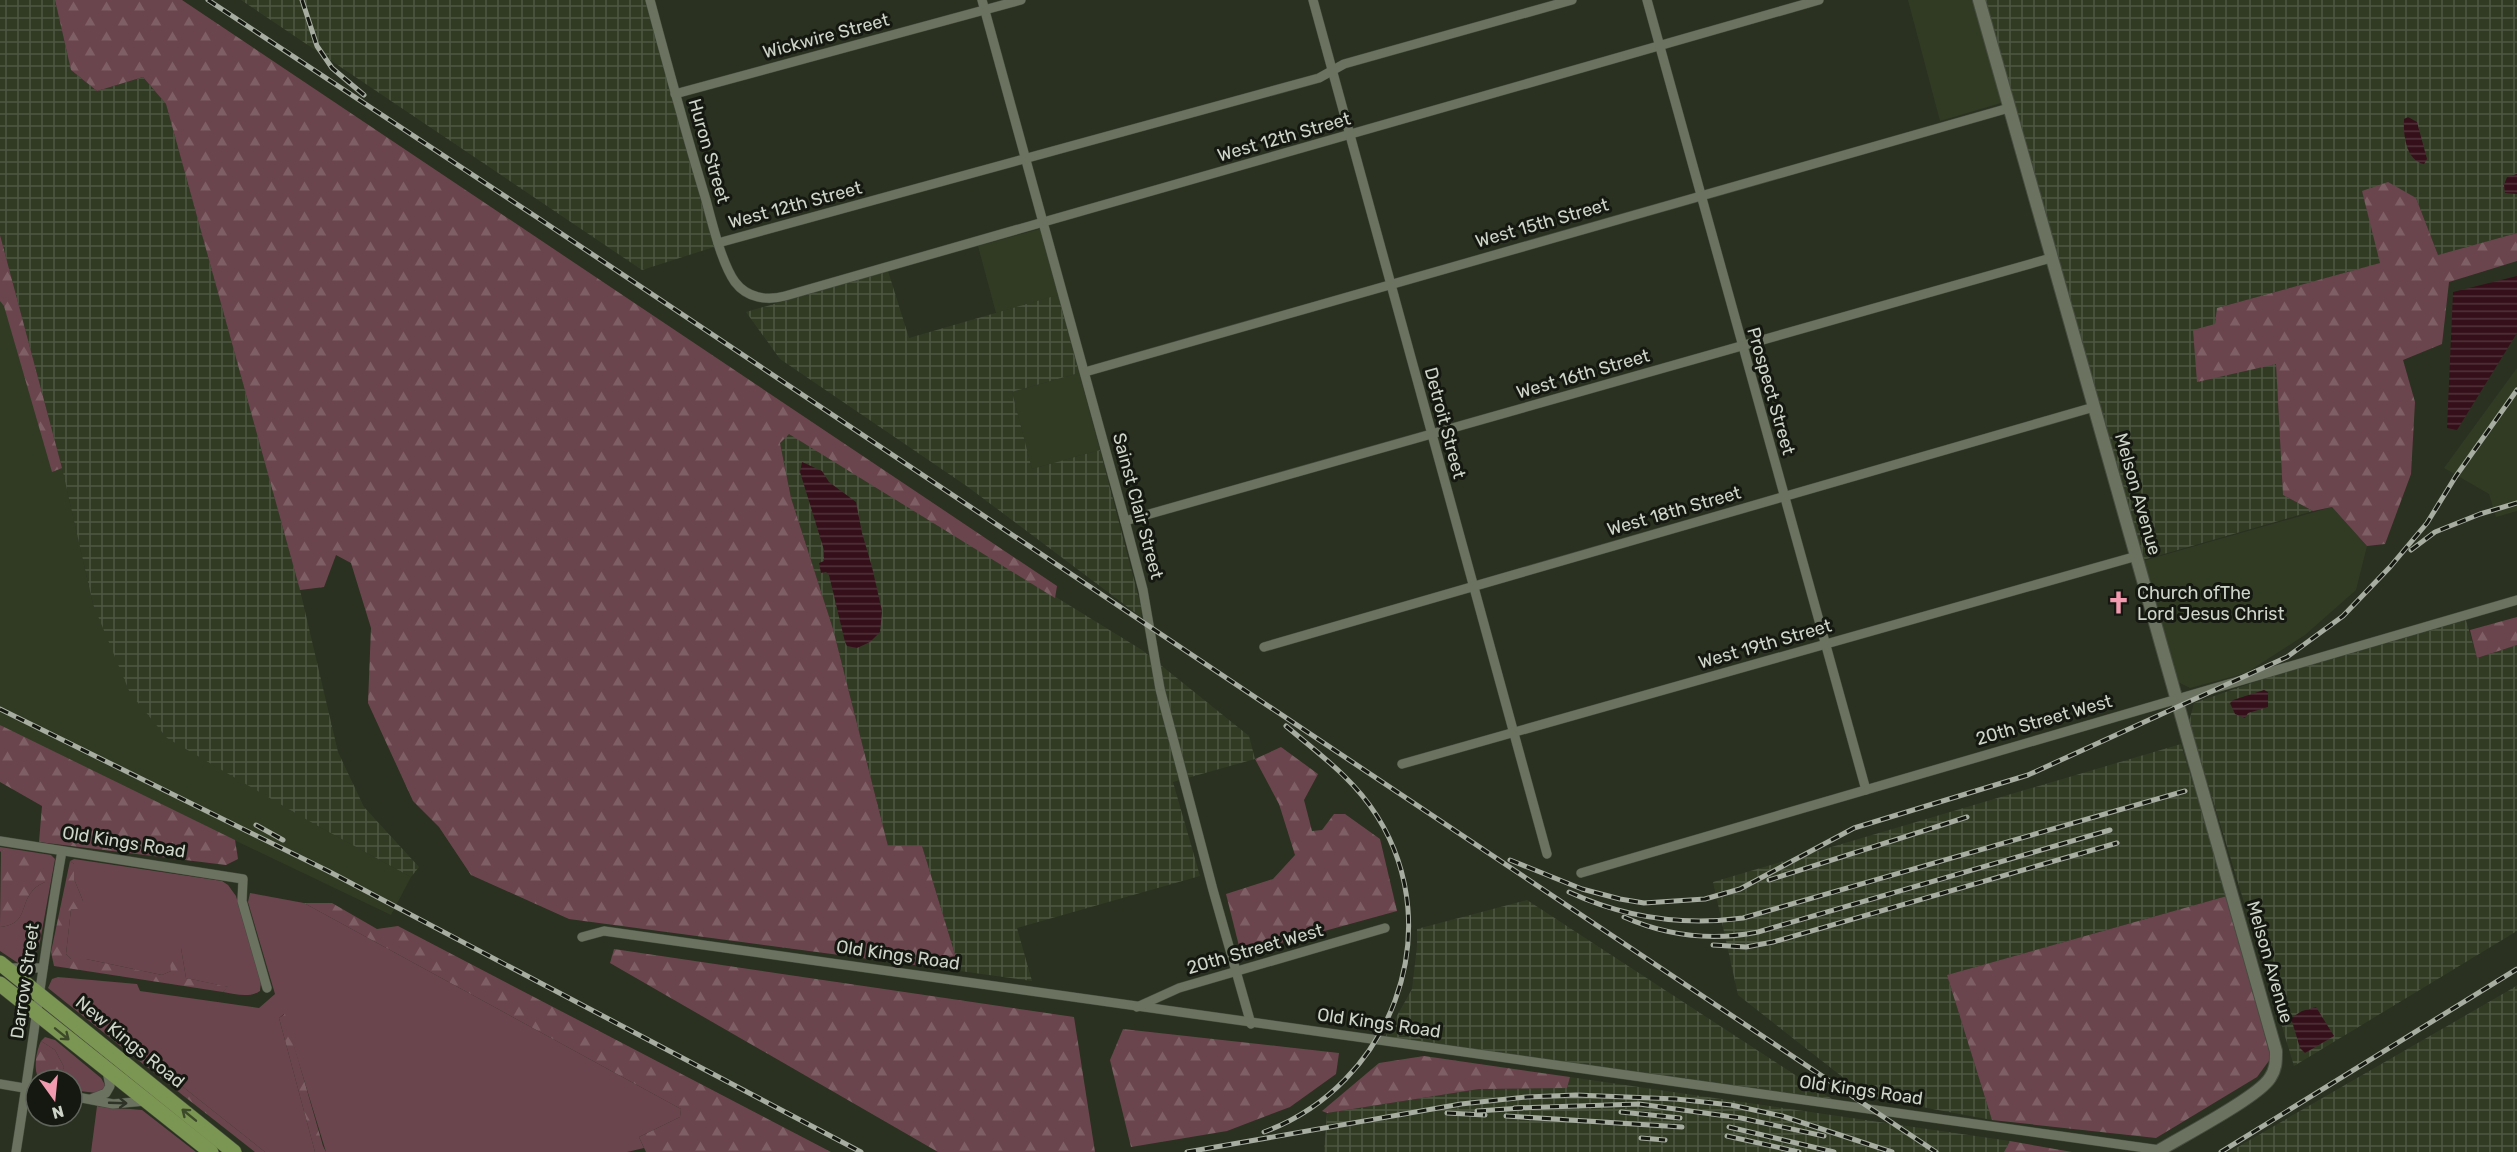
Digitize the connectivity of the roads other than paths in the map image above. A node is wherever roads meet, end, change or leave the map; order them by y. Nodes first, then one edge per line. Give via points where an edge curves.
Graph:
1 (650, 0) edge
2 (1021, 0) edge
3 (1313, 0) edge
4 (1572, 0) edge
5 (1647, 0) edge
6 (1819, 0) edge
7 (1979, 0) edge
8 (984, 5) edge
9 (1659, 46) junction
10 (1333, 70) junction
11 (675, 94) junction
12 (2009, 108) junction
13 (1350, 135) junction
14 (1026, 159) junction
15 (1700, 195) junction
16 (1044, 223) junction
17 (718, 243) junction
18 (2051, 258) junction
19 (1391, 285) junction
20 (758, 297) joint
21 (1741, 345) junction
22 (1085, 372) junction
23 (2094, 407) junction
24 (1431, 435) junction
25 (1784, 496) junction
26 (1125, 521) junction
27 (2137, 556) junction
28 (1473, 586) junction
29 (2517, 600) edge
30 (1826, 644) junction
31 (1264, 647) dead end
32 (2177, 699) junction
33 (1513, 734) junction
34 (1402, 764) dead end
35 (1866, 790) junction
36 (0, 840) edge
37 (62, 851) junction
38 (1547, 854) dead end
39 (1581, 873) dead end
40 (1384, 928) dead end
41 (582, 937) dead end
42 (3, 965) edge
43 (43, 968) junction
44 (1236, 971) junction
45 (0, 984) edge
46 (267, 988) dead end
47 (40, 995) junction
48 (1137, 1007) junction
49 (37, 1015) junction
50 (1251, 1024) junction
51 (33, 1068) edge
52 (107, 1071) junction
53 (0, 1084) edge
54 (24, 1088) edge
55 (84, 1098) edge
56 (91, 1099) junction
57 (145, 1101) junction
58 (24, 1118) edge
59 (2166, 1151) edge
60 (16, 1152) edge
61 (211, 1152) edge
62 (234, 1152) edge

1 - 11 street, Huron Street
2 - 8 street, Wickwire Street
3 - 10 street, Detroit Street
4 - 10 street, West 12th Street
5 - 9 street, Prospect Street
6 - 9 street, West 12th Street
7 - 12 street, Melson Avenue
8 - 11 street, Wickwire Street
8 - 14 street, Sainst Clair Street
9 - 13 street, West 12th Street
9 - 15 street, Prospect Street
10 - 13 street, Detroit Street
10 - 14 street, West 12th Street via 1319,78
11 - 17 street, Huron Street
12 - 15 street, West 15th Street
12 - 18 street, Melson Avenue
13 - 16 street, West 12th Street
13 - 19 street, Detroit Street
14 - 16 street, Sainst Clair Street
14 - 17 street, West 12th Street
15 - 19 street, West 15th Street
15 - 21 street, Prospect Street
16 - 20 street, West 12th Street via 785,296
16 - 22 street, Sainst Clair Street
17 - 20 street, Huron Street via 735,281 746,293
18 - 21 street, West 16th Street
18 - 23 street, Melson Avenue
19 - 22 street, West 15th Street
19 - 24 street, Detroit Street
21 - 24 street, West 16th Street
21 - 25 street, Prospect Street
22 - 26 street, Sainst Clair Street
23 - 25 street, West 18th Street
23 - 27 street, Melson Avenue
24 - 26 street, West 16th Street
24 - 28 street, Detroit Street
25 - 28 street, West 18th Street
25 - 30 street, Prospect Street
26 - 44 street, Sainst Clair Street via 1143,590 1160,689
27 - 30 street, West 19th Street
27 - 32 street, Melson Avenue
28 - 31 street, West 18th Street
28 - 33 street, Detroit Street
29 - 32 street, 20th Street West
30 - 33 street, West 19th Street
30 - 35 street, Prospect Street
32 - 35 street, 20th Street West
32 - 59 street, Melson Avenue via 2276,1051 2276,1068 2269,1081 2255,1093
33 - 34 street, West 19th Street
33 - 38 street, Detroit Street
35 - 39 street, 20th Street West
36 - 37 street, Old Kings Road
37 - 43 street, Darrow Street
37 - 46 street, Old Kings Road via 243,879 242,901
40 - 44 street, 20th Street West
41 - 48 street, Old Kings Road via 604,932
42 - 43 street
42 - 47 main road, New Kings Road
43 - 47 street, Darrow Street
44 - 48 street, 20th Street West via 1179,988
44 - 50 street, Sainst Clair Street
45 - 49 main road, New Kings Road
47 - 49 street, Darrow Street
62 -> 47 main road, New Kings Road
48 - 50 street, Old Kings Road
49 - 51 street, Darrow Street
49 -> 52 main road, New Kings Road
50 - 59 street, Old Kings Road
52 - 56 street via 110,1086 106,1093
52 - 57 main road, New Kings Road
53 - 54 street
55 - 56 street
56 -> 57 street via 113,1104
57 - 61 main road, New Kings Road
58 - 60 street, Darrow Street

